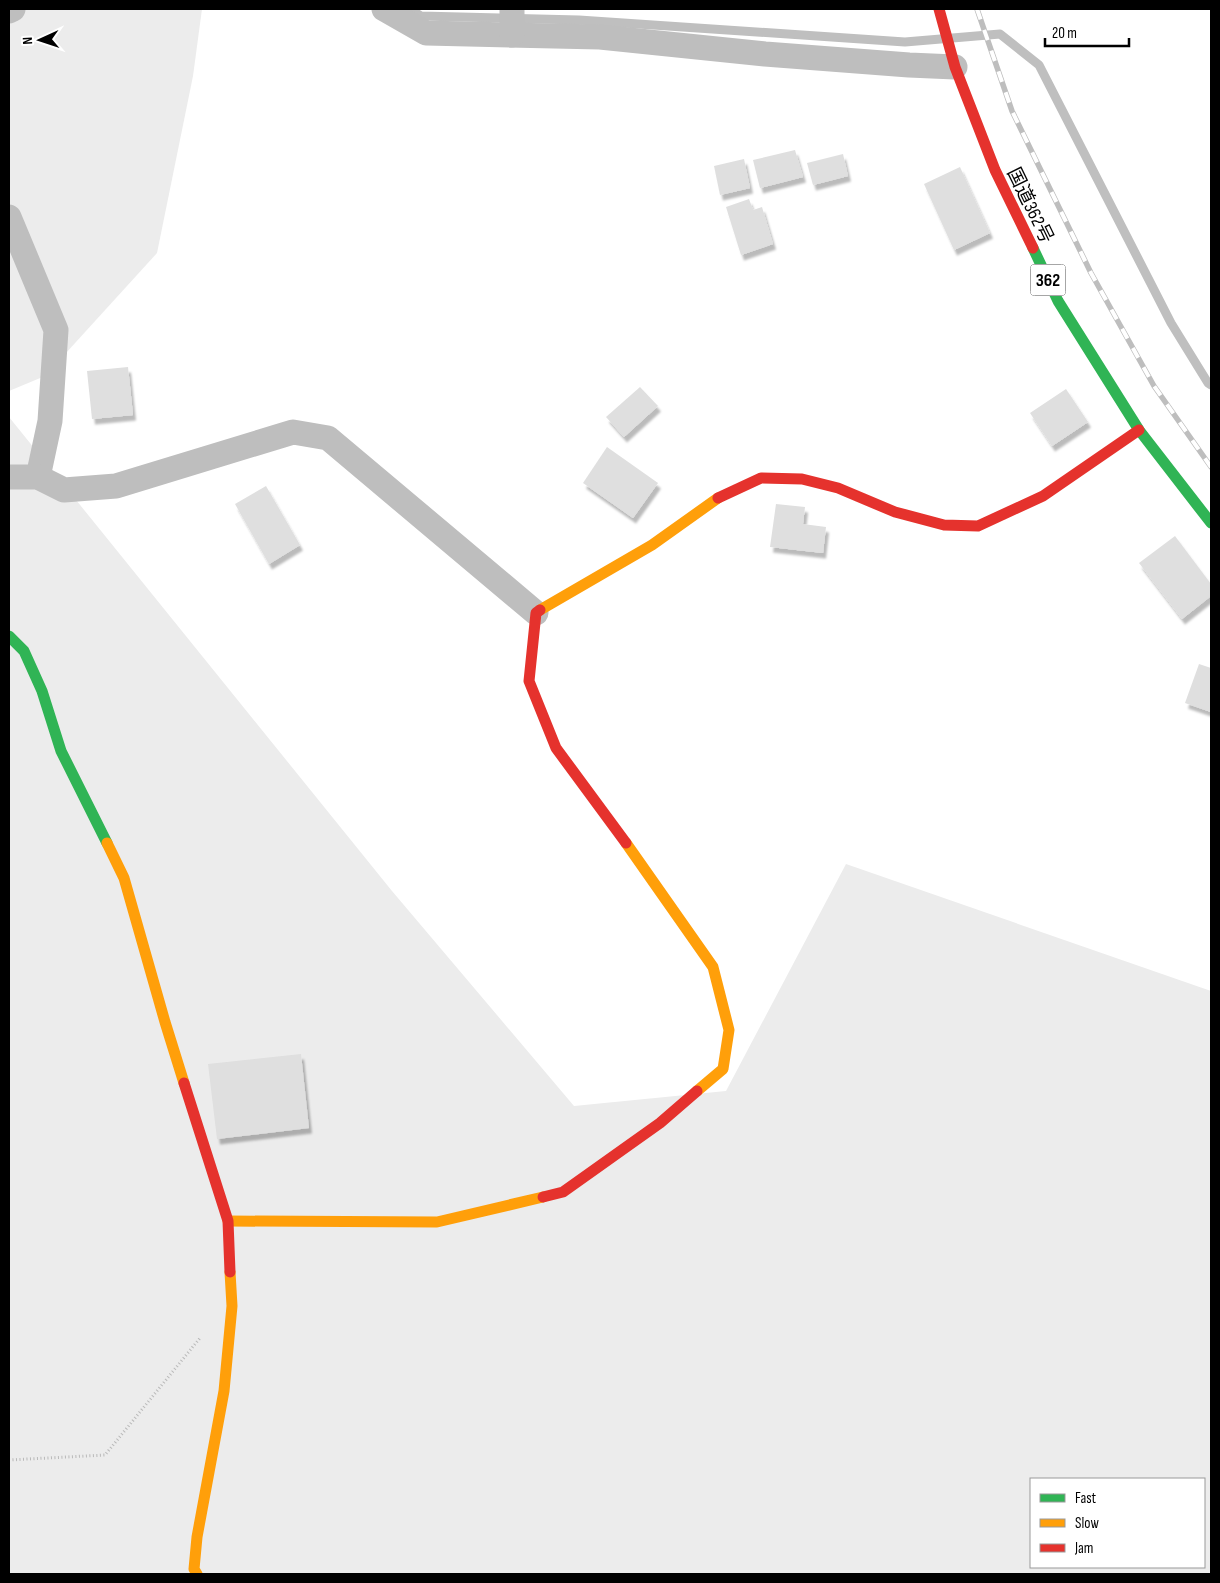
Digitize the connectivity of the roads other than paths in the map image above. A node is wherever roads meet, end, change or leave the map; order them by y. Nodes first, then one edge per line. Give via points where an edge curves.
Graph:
1 (13, 9) edge
2 (384, 9) edge
3 (512, 9) edge
4 (938, 9) edge
5 (9, 11) edge
6 (512, 35) junction
7 (955, 67) junction
8 (9, 217) edge
9 (1140, 430) junction
10 (9, 477) edge
11 (38, 477) junction
12 (1211, 523) edge
13 (536, 613) junction
14 (9, 636) edge
15 (228, 1221) junction
16 (197, 1574) edge

1 - 5 street
2 - 6 street via 426,33
3 - 6 street
4 - 7 main road, 国道362号 / 362
6 - 7 street via 600,37 765,54
7 - 9 main road, 国道362号 / 362 via 995,170 1058,301
8 - 11 street via 56,330 50,421
9 - 12 main road, 国道362号 / 362
9 - 13 main road via 1043,496 978,526 928,521 895,512 838,488 802,479 761,478 717,498 652,545
10 - 11 street
11 - 13 street via 64,490 116,486 293,432 328,438
13 - 15 main road via 529,680 556,748 713,967 729,1030 723,1069 660,1123 563,1192 437,1222
14 - 15 main road via 24,651 42,691 61,751 124,878 165,1022
15 - 16 main road via 232,1306 224,1391 197,1537 194,1569

